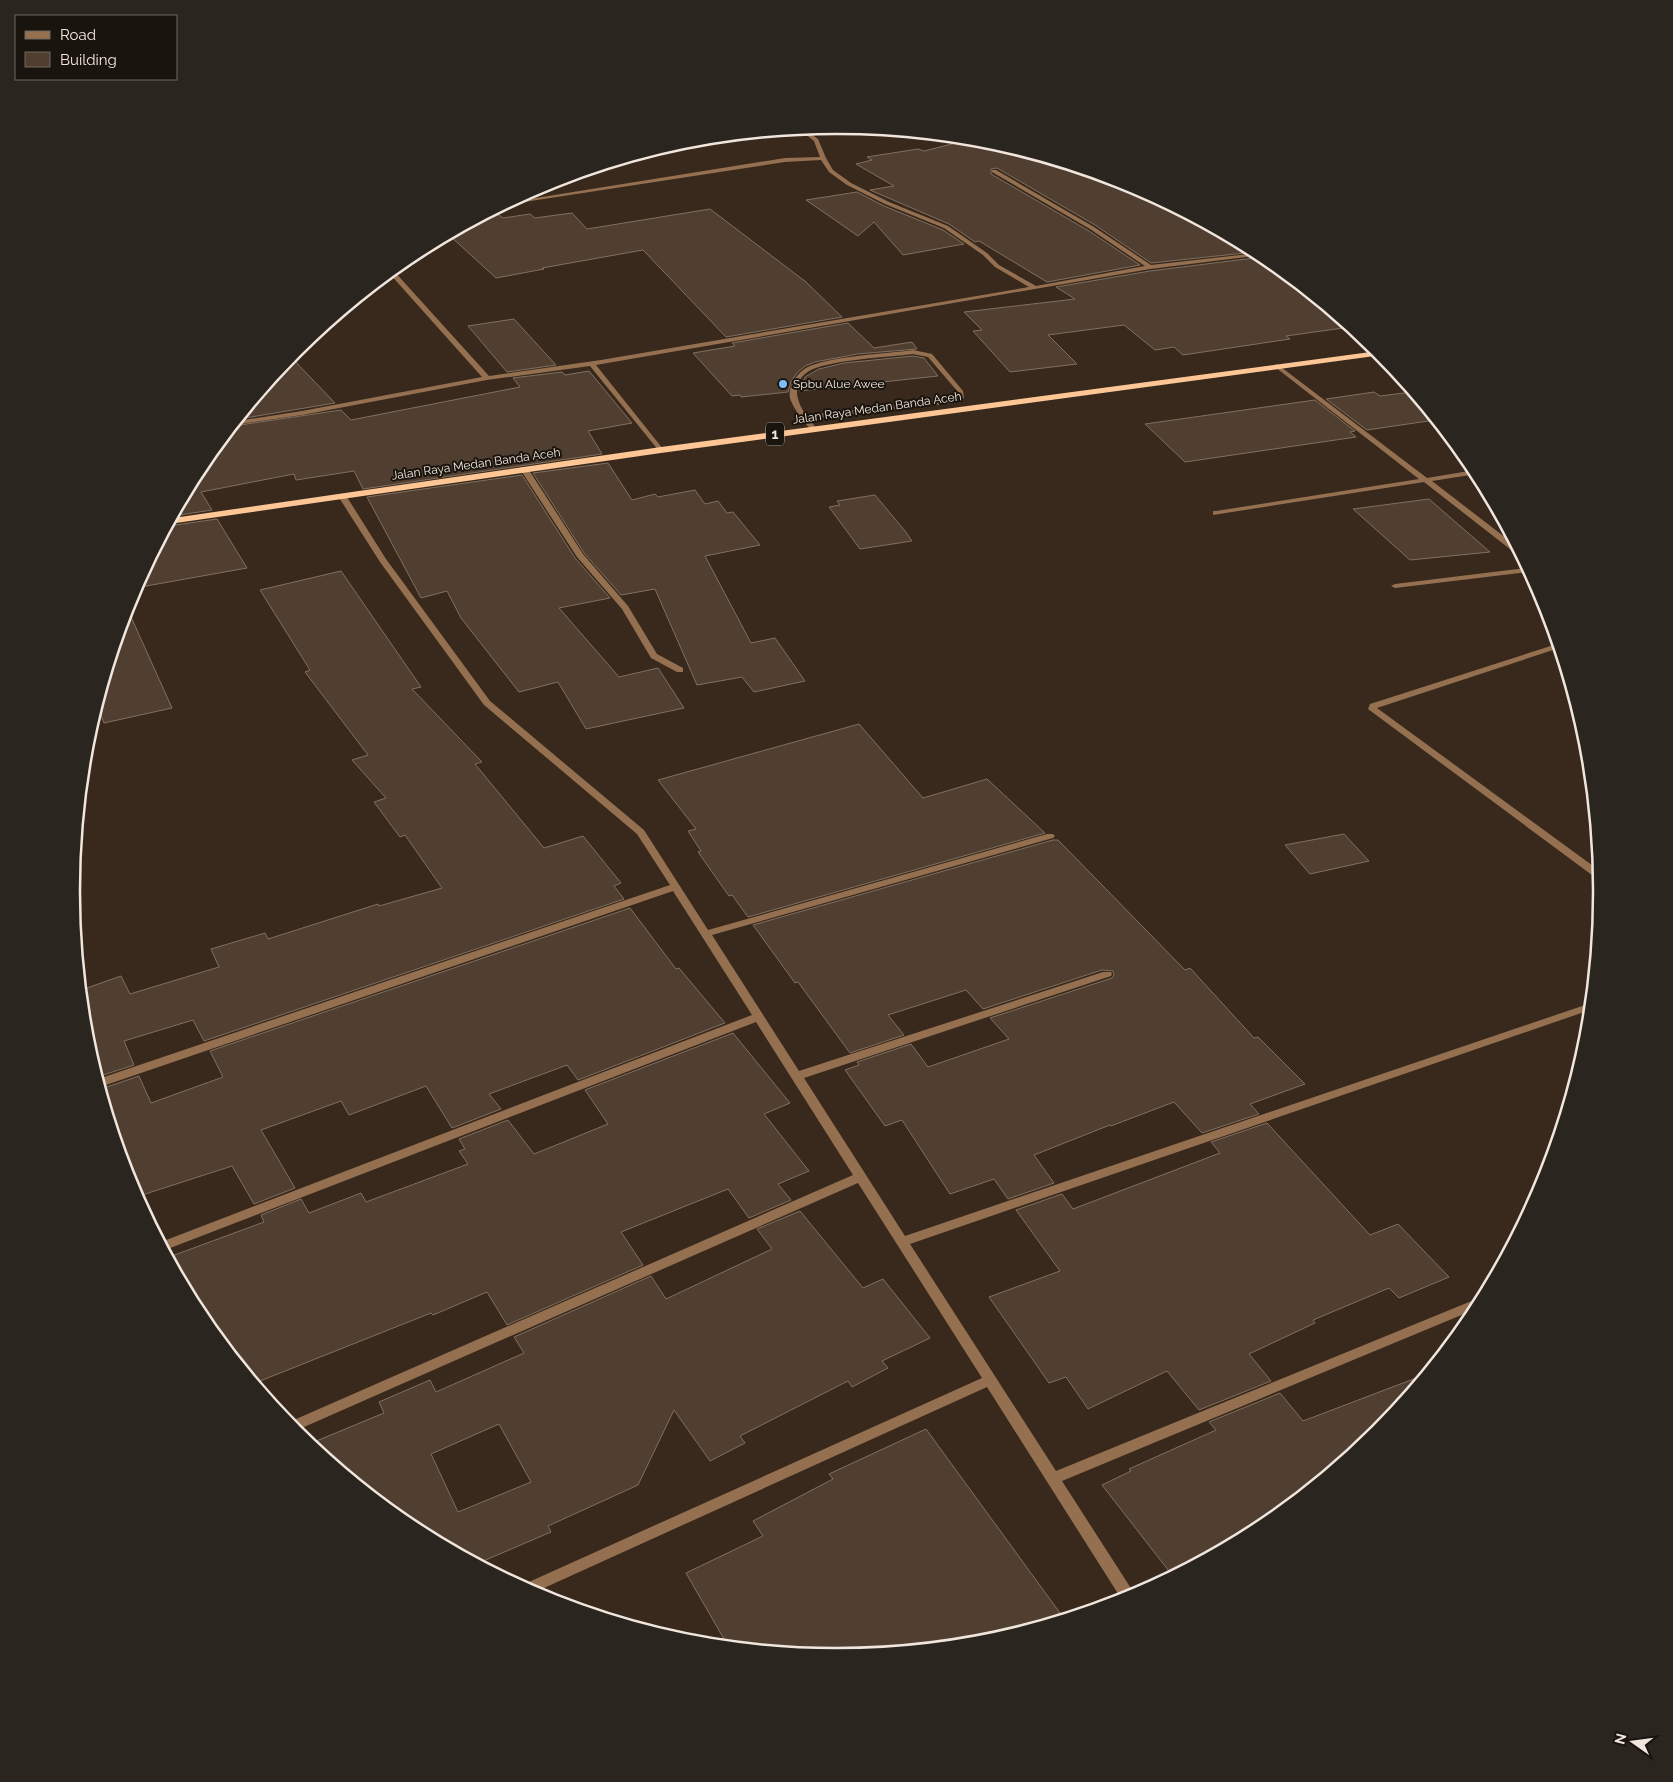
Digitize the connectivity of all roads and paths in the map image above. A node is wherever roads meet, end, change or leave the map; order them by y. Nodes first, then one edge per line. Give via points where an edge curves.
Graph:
1 (810, 135) edge
2 (823, 158) junction
3 (994, 170) dead end
4 (529, 200) edge
5 (1247, 256) edge
6 (1150, 267) junction
7 (396, 277) edge
8 (1036, 288) junction
9 (1368, 354) edge
10 (591, 363) junction
11 (1276, 366) junction
12 (488, 378) junction
13 (805, 417) junction
14 (243, 422) edge
15 (814, 429) junction
16 (662, 450) junction
17 (524, 469) junction
18 (1467, 473) edge
19 (1426, 479) junction
20 (342, 496) junction
21 (1216, 513) dead end
22 (177, 520) edge
23 (1508, 543) edge
24 (1522, 571) edge
25 (1395, 586) dead end
26 (1553, 648) edge
27 (680, 670) dead end
28 (1050, 836) dead end
29 (1592, 870) edge
30 (675, 887) junction
31 (706, 934) junction
32 (1107, 974) dead end
33 (1584, 1008) edge
34 (758, 1016) junction
35 (797, 1076) junction
36 (104, 1080) edge
37 (861, 1177) junction
38 (903, 1242) junction
39 (168, 1244) edge
40 (1468, 1307) edge
41 (990, 1380) junction
42 (299, 1423) edge
43 (1053, 1478) junction
44 (536, 1585) edge
45 (1124, 1591) edge

1 - 2 street via 816,140
2 - 4 street via 785,160
2 - 8 street via 831,171 849,184 946,227 997,266
3 - 6 street
5 - 6 street
6 - 8 street
7 - 12 street
8 - 10 street
9 - 11 highway, Jalan Raya Medan Banda Aceh / 1
10 - 12 street
10 - 16 street
11 - 15 highway, Jalan Raya Medan Banda Aceh / 1
11 - 19 street
12 - 14 street
13 - 13 street via 793,397 793,390 797,380 808,369 913,352 930,356 962,397 953,401
13 - 15 street
15 - 16 highway, Jalan Raya Medan Banda Aceh / 1
16 - 17 highway, Jalan Raya Medan Banda Aceh / 1
17 - 20 highway, Jalan Raya Medan Banda Aceh / 1
17 - 27 street via 580,555 625,608 654,656
18 - 19 street
19 - 21 street
19 - 23 street
20 - 22 highway, Jalan Raya Medan Banda Aceh / 1
20 - 30 street via 383,560 487,703 641,832
24 - 25 street
26 - 29 street via 1373,706 1372,709
28 - 31 street
30 - 31 street
30 - 36 street
31 - 34 street
32 - 35 street
33 - 38 street
34 - 35 street
34 - 39 street
35 - 37 street
37 - 38 street
37 - 42 street
38 - 41 street
40 - 43 street
41 - 43 street
41 - 44 street
43 - 45 street

